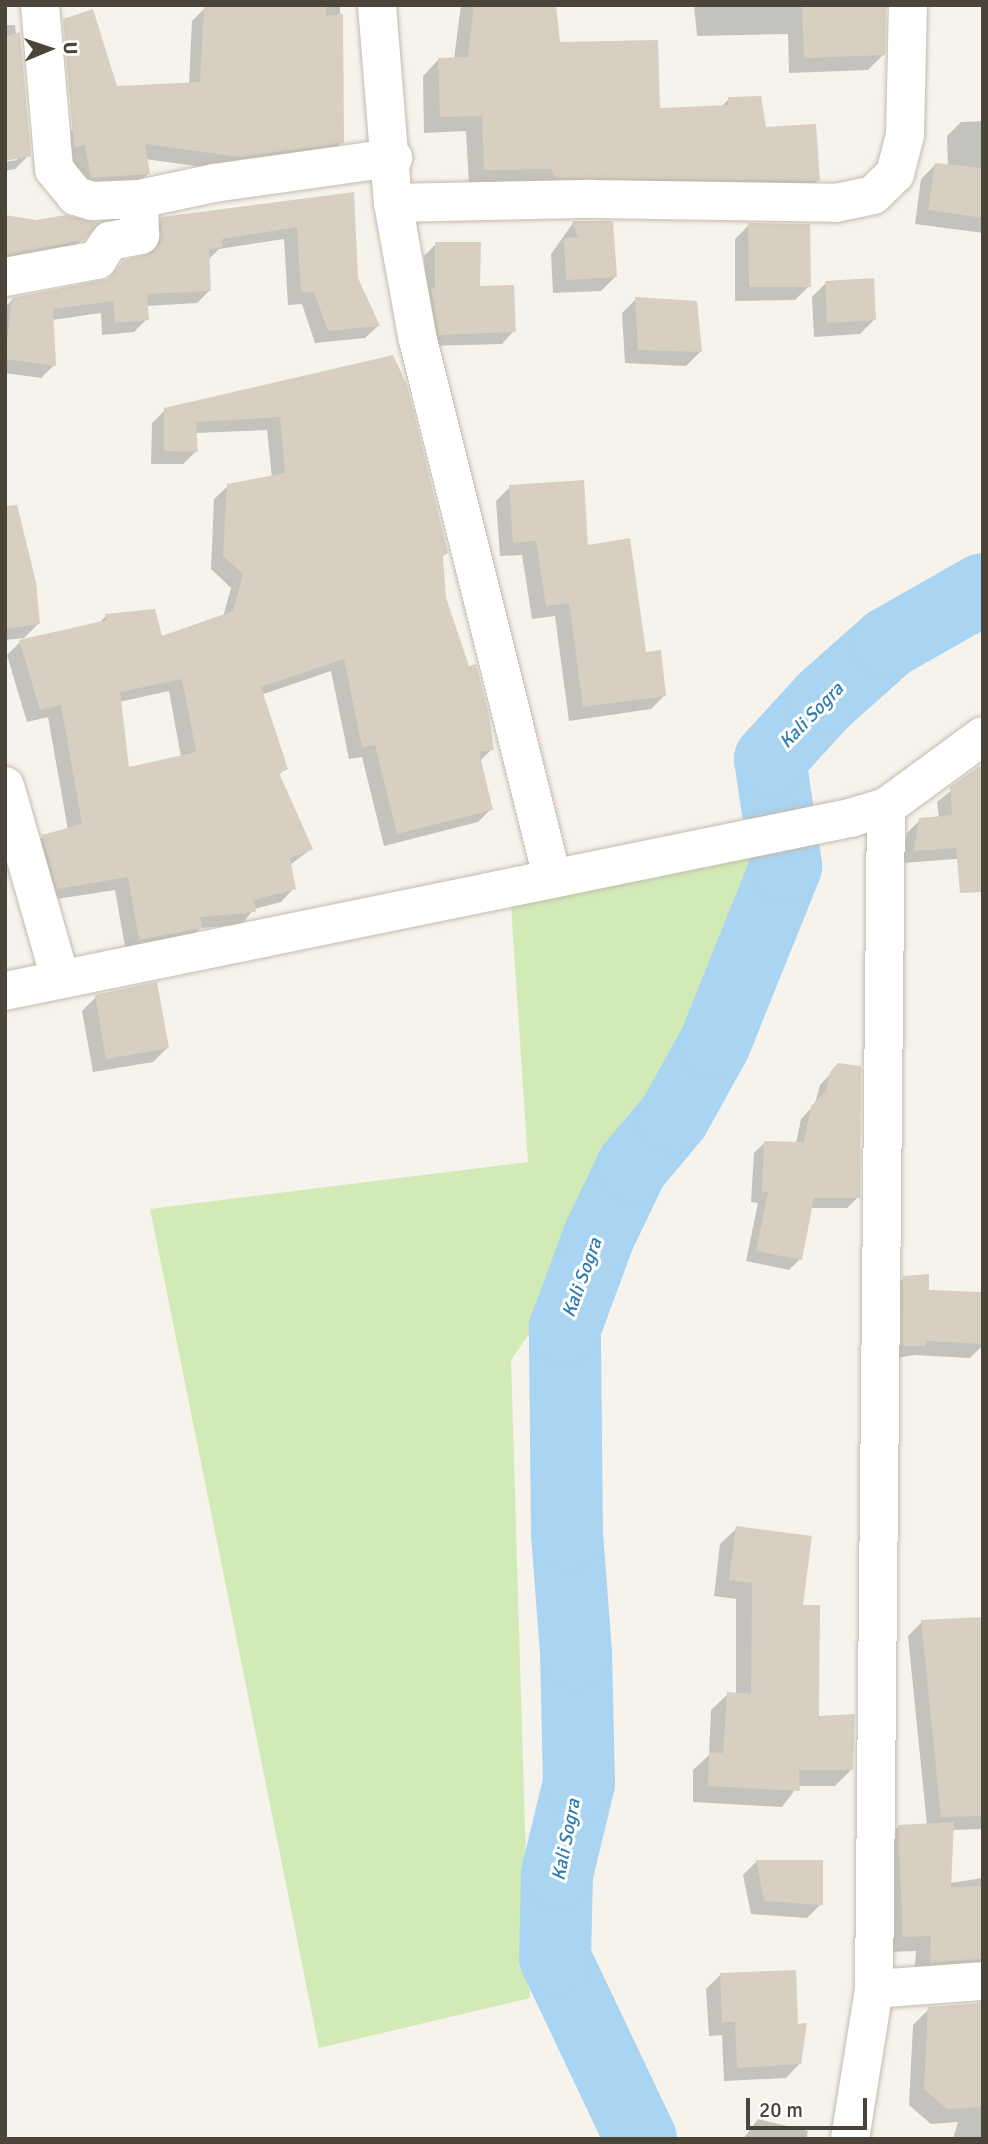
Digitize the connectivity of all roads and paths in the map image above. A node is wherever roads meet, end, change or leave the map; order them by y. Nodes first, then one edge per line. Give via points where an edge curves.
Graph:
1 (40, 5) edge
2 (377, 5) edge
3 (908, 5) edge
4 (393, 158) junction
5 (139, 199) junction
6 (393, 204) junction
7 (5, 277) edge
8 (983, 736) edge
9 (5, 786) edge
10 (886, 807) junction
11 (552, 877) junction
12 (60, 978) junction
13 (5, 991) edge
14 (983, 1981) edge
15 (874, 1989) junction
16 (850, 2139) edge

1 - 5 street via 54,169 76,196 92,201
2 - 4 street
3 - 6 street via 905,135 895,174 873,195 836,203 592,198
4 - 5 street via 214,183
4 - 6 street
5 - 7 street via 140,235 110,241 97,260
6 - 11 street via 439,433
8 - 10 street
9 - 12 street
10 - 11 street
10 - 15 street
11 - 12 street
12 - 13 street
14 - 15 street
15 - 16 street

